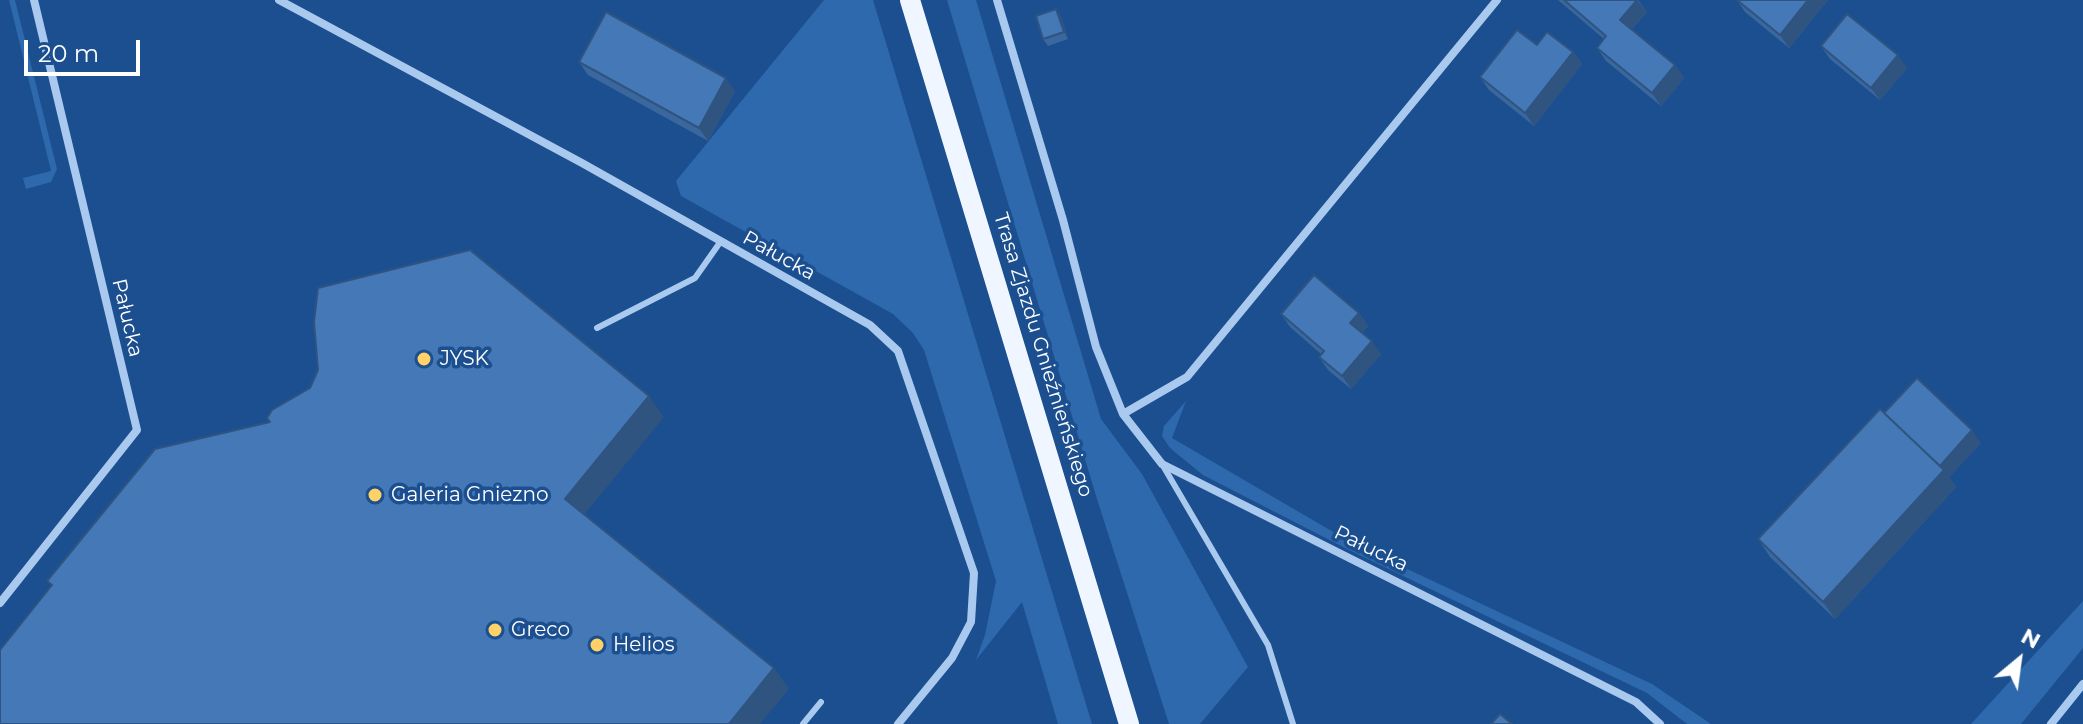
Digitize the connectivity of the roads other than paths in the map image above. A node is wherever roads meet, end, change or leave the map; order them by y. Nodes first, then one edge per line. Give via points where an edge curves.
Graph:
1 (34, 0) edge
2 (279, 0) edge
3 (910, 0) edge
4 (997, 0) edge
5 (1497, 0) edge
6 (721, 241) junction
7 (597, 328) dead end
8 (1123, 414) junction
9 (1162, 464) junction
10 (0, 603) edge
11 (2083, 684) edge
12 (821, 702) dead end
13 (803, 724) edge
14 (898, 724) edge
15 (1129, 724) edge
16 (1293, 724) edge
17 (1660, 724) edge
18 (2051, 724) edge

1 - 10 street, Pałucka via 137,430
2 - 6 street, Pałucka
3 - 15 main road, Trasa Zjazdu Gnieźnieńskiego
4 - 8 street, Pałucka via 1096,347
5 - 8 street via 1187,377
6 - 7 lane via 695,278
6 - 14 street, Pałucka via 870,325 898,351 974,573 971,622 952,658
8 - 9 street, Pałucka
9 - 16 lane via 1268,645
9 - 17 street, Pałucka via 1622,695
11 - 18 street
12 - 13 lane

